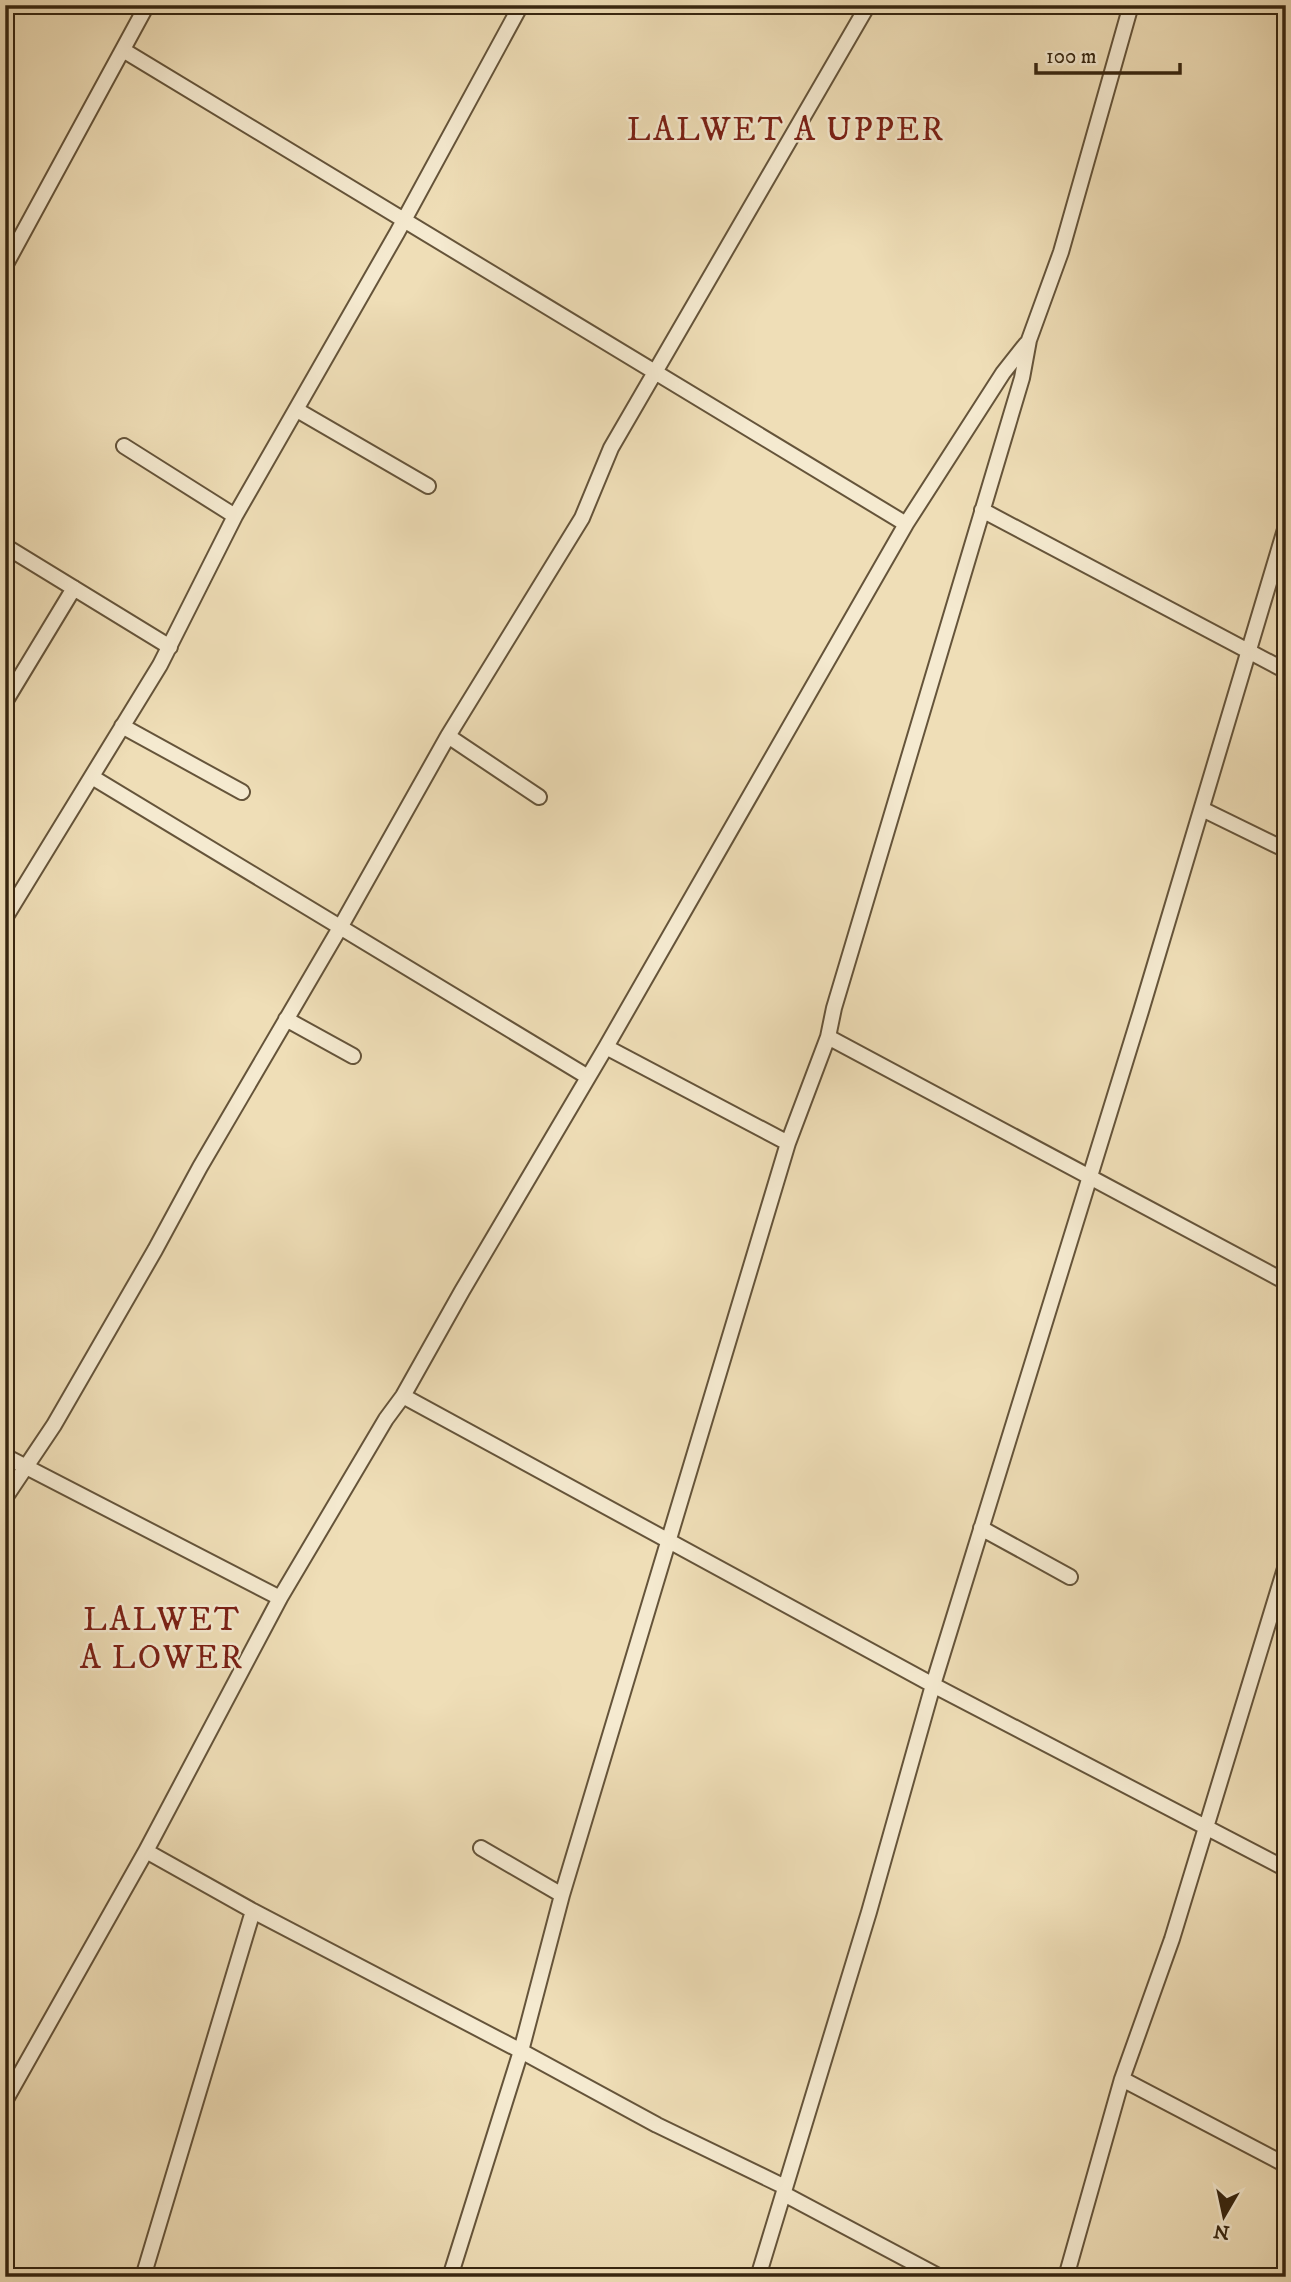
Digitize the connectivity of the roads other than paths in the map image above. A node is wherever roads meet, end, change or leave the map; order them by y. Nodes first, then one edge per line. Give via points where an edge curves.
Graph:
1 (147, 5) edge
2 (521, 5) edge
3 (869, 5) edge
4 (1130, 5) edge
5 (123, 50) junction
6 (404, 221) junction
7 (5, 266) edge
8 (1030, 340) junction
9 (656, 372) junction
10 (297, 410) junction
11 (124, 446) dead end
12 (428, 486) dead end
13 (982, 510) junction
14 (235, 516) junction
15 (906, 523) junction
16 (1286, 526) edge
17 (5, 546) edge
18 (74, 589) junction
19 (170, 647) junction
20 (1248, 650) junction
21 (1286, 671) edge
22 (5, 702) edge
23 (122, 726) junction
24 (448, 736) junction
25 (92, 777) junction
26 (243, 792) dead end
27 (538, 797) dead end
28 (1202, 809) junction
29 (1286, 850) edge
30 (5, 918) edge
31 (341, 926) junction
32 (286, 1019) junction
33 (828, 1037) junction
34 (606, 1046) junction
35 (353, 1056) dead end
36 (588, 1077) junction
37 (788, 1143) junction
38 (1090, 1176) junction
39 (1286, 1282) edge
40 (403, 1396) junction
41 (5, 1456) edge
42 (24, 1467) junction
43 (5, 1498) edge
44 (981, 1528) junction
45 (669, 1539) junction
46 (1286, 1565) edge
47 (1070, 1577) dead end
48 (280, 1598) junction
49 (933, 1685) junction
50 (1205, 1827) junction
51 (481, 1848) dead end
52 (146, 1851) junction
53 (1286, 1869) edge
54 (562, 1895) junction
55 (253, 1911) junction
56 (522, 2051) junction
57 (1122, 2079) junction
58 (5, 2101) edge
59 (1286, 2165) edge
60 (785, 2190) junction
61 (143, 2277) edge
62 (450, 2277) edge
63 (758, 2277) edge
64 (940, 2277) edge
65 (1066, 2277) edge

1 - 5 street
2 - 6 street
3 - 9 street
4 - 8 street via 1061,252
5 - 6 street
5 - 7 street
6 - 9 street
6 - 10 street
8 - 13 street
8 - 15 street
9 - 15 street
9 - 24 street via 611,448 582,518
10 - 12 street
10 - 14 street
11 - 14 street
13 - 20 street
13 - 33 street
14 - 19 street
15 - 34 street
16 - 20 street
17 - 18 street
18 - 19 street
18 - 22 street
19 - 23 street
20 - 21 street
20 - 28 street
23 - 25 street
23 - 26 street
24 - 27 street
24 - 31 street
25 - 30 street
25 - 31 street
28 - 29 street
28 - 38 street
31 - 32 street
31 - 36 street
32 - 35 street
32 - 42 street via 68,1401
33 - 37 street
33 - 38 street
34 - 36 street
34 - 37 street
36 - 40 street
37 - 45 street
38 - 39 street
38 - 44 street
40 - 45 street
40 - 48 street
41 - 42 street
42 - 43 street
42 - 48 street
44 - 47 street
44 - 49 street
45 - 49 street
45 - 54 street
46 - 50 street
48 - 52 street
49 - 50 street
49 - 60 street
50 - 53 street
50 - 57 street via 1172,1939
51 - 54 street
52 - 55 street
52 - 58 street
54 - 56 street
55 - 56 street
55 - 61 street
56 - 60 street
56 - 62 street
57 - 59 street
57 - 65 street
60 - 63 street
60 - 64 street

